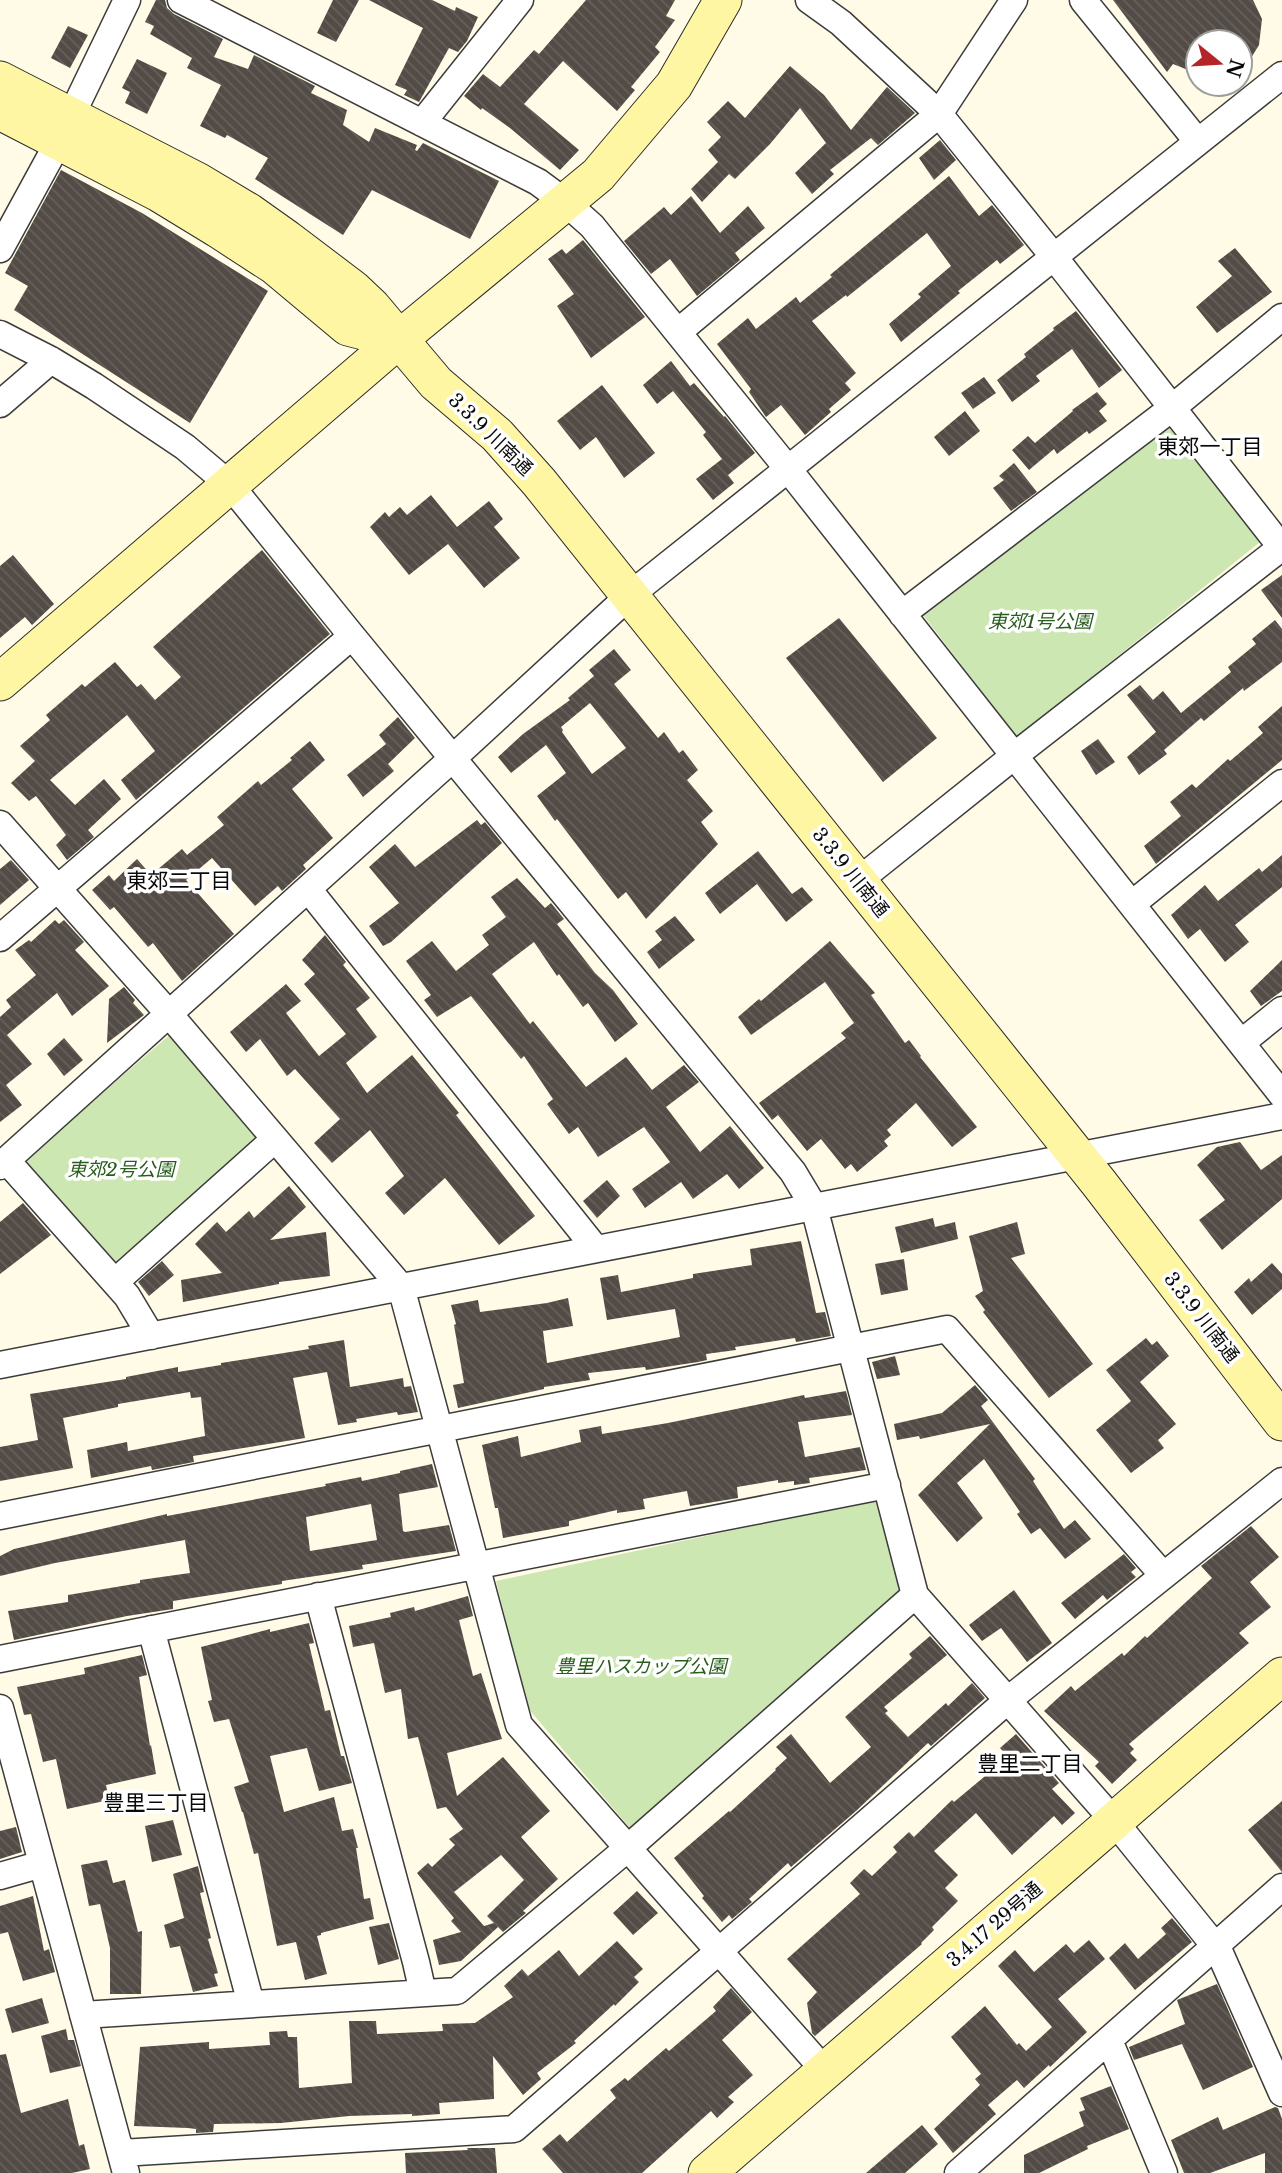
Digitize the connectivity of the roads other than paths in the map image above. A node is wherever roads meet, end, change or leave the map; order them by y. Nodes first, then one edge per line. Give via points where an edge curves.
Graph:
1 (127, 0) edge
2 (181, 0) edge
3 (723, 0) edge
4 (809, 0) edge
5 (1014, 0) edge
6 (1083, 0) edge
7 (508, 4) edge
8 (1282, 75) edge
9 (0, 80) edge
10 (0, 111) edge
11 (939, 114) junction
12 (422, 123) junction
13 (65, 129) junction
14 (1198, 142) junction
15 (565, 202) junction
16 (0, 249) edge
17 (1054, 257) junction
18 (1282, 317) edge
19 (678, 332) junction
20 (0, 334) edge
21 (398, 340) junction
22 (51, 360) junction
23 (0, 404) edge
24 (1172, 408) junction
25 (788, 469) junction
26 (230, 485) junction
27 (1282, 547) edge
28 (630, 595) junction
29 (902, 614) junction
30 (352, 636) junction
31 (0, 682) edge
32 (1014, 756) junction
33 (453, 758) junction
34 (1282, 783) edge
35 (0, 824) edge
36 (858, 881) junction
37 (57, 889) junction
38 (308, 889) junction
39 (1132, 904) junction
40 (0, 938) edge
41 (1282, 1010) edge
42 (169, 1014) junction
43 (1241, 1043) junction
44 (1282, 1095) edge
45 (1282, 1115) edge
46 (275, 1139) junction
47 (1077, 1156) junction
48 (3, 1163) edge
49 (814, 1207) junction
50 (596, 1249) junction
51 (115, 1282) junction
52 (401, 1287) junction
53 (151, 1336) junction
54 (851, 1348) junction
55 (0, 1365) edge
56 (1282, 1422) edge
57 (439, 1428) junction
58 (1282, 1481) edge
59 (887, 1485) junction
60 (0, 1516) edge
61 (476, 1564) junction
62 (1163, 1575) junction
63 (915, 1595) junction
64 (318, 1596) junction
65 (151, 1629) junction
66 (0, 1659) edge
67 (1282, 1676) edge
68 (1008, 1700) junction
69 (0, 1708) edge
70 (1114, 1821) junction
71 (628, 1848) junction
72 (43, 1864) junction
73 (0, 1876) edge
74 (1282, 1887) edge
75 (1215, 1945) junction
76 (719, 1952) junction
77 (423, 1993) junction
78 (251, 2004) junction
79 (83, 2015) junction
80 (1109, 2040) junction
81 (825, 2071) junction
82 (1282, 2093) edge
83 (124, 2163) edge
84 (707, 2173) edge
85 (958, 2173) edge
86 (1164, 2173) edge

1 - 13 street
2 - 12 street
3 - 15 street via 674,85 598,175
4 - 11 street via 841,23
5 - 11 street
6 - 14 street
7 - 12 street
8 - 14 street
9 - 13 street
10 - 13 street
11 - 17 street
11 - 19 street
12 - 15 street via 538,182
13 - 16 street
13 - 21 street via 264,258 348,327
14 - 17 street
15 - 19 street via 592,226
15 - 21 street
17 - 24 street
17 - 25 street
18 - 24 street
19 - 25 street
20 - 22 street
21 - 26 street
21 - 28 street, 3.3.9 川南通 via 436,383 531,472
22 - 23 street
22 - 26 street via 185,447
24 - 27 street
24 - 29 street
25 - 28 street
25 - 29 street
26 - 30 street
26 - 31 street
27 - 32 street
28 - 33 street
28 - 36 street, 3.3.9 川南通
29 - 32 street
30 - 33 street
30 - 37 street
32 - 36 street
32 - 39 street
33 - 38 street
33 - 49 street via 793,1172
34 - 39 street
35 - 37 street
36 - 47 street, 3.3.9 川南通
37 - 40 street
37 - 42 street
38 - 42 street
38 - 50 street
39 - 43 street
41 - 43 street
42 - 46 street
42 - 48 street
43 - 44 street
45 - 47 street
46 - 51 street
46 - 52 street
47 - 49 street
47 - 56 street, 3.3.9 川南通
48 - 51 street
49 - 50 street
49 - 54 street
50 - 52 street
51 - 53 street
52 - 53 street
52 - 57 street
53 - 55 street
54 - 57 street
54 - 59 street
54 - 62 street via 947,1329
57 - 60 street
57 - 61 street
58 - 62 street
59 - 61 street
59 - 63 street
61 - 64 street
61 - 71 street via 519,1725
62 - 68 street
63 - 68 street
63 - 71 street
64 - 65 street
64 - 77 street
65 - 66 street
65 - 78 street
67 - 70 street, 3.4.17 29号通
68 - 70 street
68 - 76 street
69 - 72 street
70 - 75 street
70 - 81 street, 3.4.17 29号通
71 - 76 street
71 - 77 street via 457,1991
72 - 73 street
72 - 79 street
74 - 75 street
75 - 80 street
75 - 82 street
76 - 81 street
76 - 83 street via 514,2129
77 - 78 street
78 - 79 street
79 - 83 street
80 - 85 street
80 - 86 street
81 - 84 street, 3.4.17 29号通

